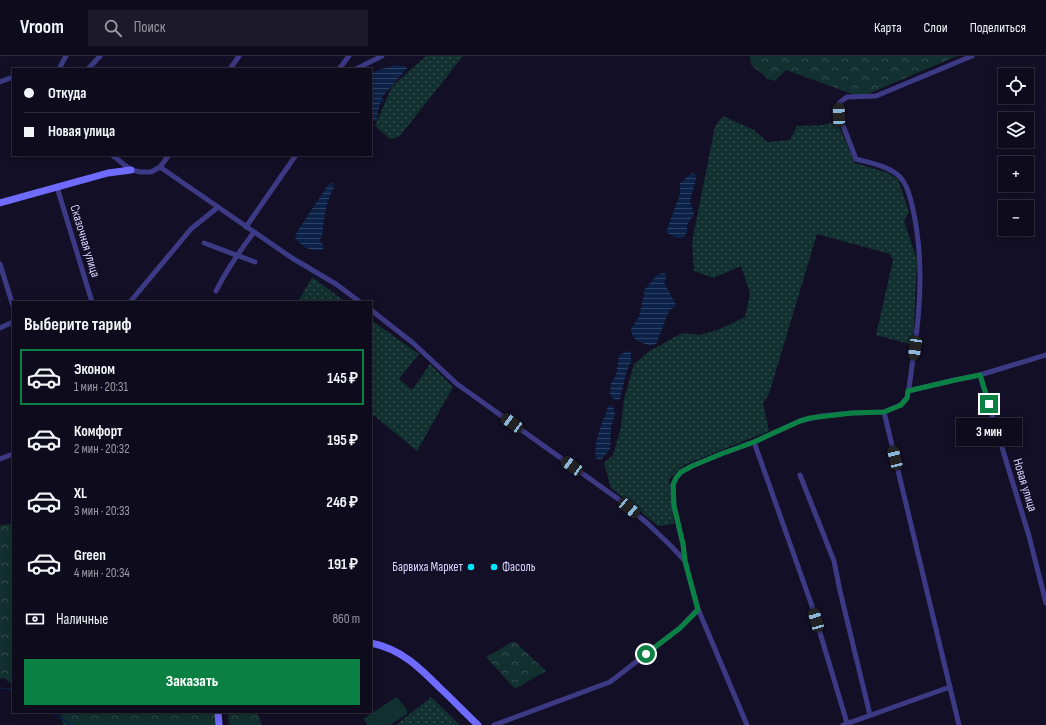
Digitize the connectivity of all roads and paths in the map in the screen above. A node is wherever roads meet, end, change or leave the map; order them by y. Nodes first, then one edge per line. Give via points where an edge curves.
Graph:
1 (66, 56) edge
2 (100, 56) edge
3 (239, 56) edge
4 (349, 56) edge
5 (382, 56) edge
6 (972, 56) edge
7 (60, 68) edge
8 (89, 68) edge
9 (231, 68) edge
10 (340, 68) edge
11 (358, 68) edge
12 (12, 78) edge
13 (0, 82) edge
14 (113, 156) edge
15 (168, 156) edge
16 (295, 156) edge
17 (160, 167) junction
18 (131, 170) junction
19 (57, 186) junction
20 (0, 203) edge
21 (218, 206) junction
22 (246, 227) junction
23 (254, 232) junction
24 (204, 243) dead end
25 (237, 255) junction
26 (255, 262) dead end
27 (0, 264) edge
28 (216, 291) dead end
29 (92, 301) edge
30 (131, 301) edge
31 (359, 301) edge
32 (12, 303) edge
33 (372, 311) edge
34 (12, 322) edge
35 (0, 328) edge
36 (1046, 355) edge
37 (980, 375) junction
38 (908, 391) junction
39 (884, 412) junction
40 (754, 442) junction
41 (12, 454) edge
42 (0, 459) edge
43 (800, 475) dead end
44 (685, 561) junction
45 (1046, 603) edge
46 (698, 610) junction
47 (372, 643) edge
48 (950, 687) junction
49 (218, 713) edge
50 (870, 715) junction
51 (845, 724) edge
52 (219, 725) edge
53 (478, 725) edge
54 (494, 725) edge
55 (747, 725) edge
56 (959, 725) edge

1 - 7 street
2 - 8 street
3 - 9 street
4 - 10 street
5 - 11 street
6 - 38 street via 876,96 847,97 839,103 839,115 856,158 887,168 901,177 911,198 918,235 920,277 917,333
12 - 13 street
14 - 18 street
15 - 17 street
16 - 22 street
17 - 18 street via 150,172
17 - 21 street
18 - 19 main road
19 - 20 main road
19 - 29 street, Сказочная улица
21 - 22 street
21 - 30 street via 191,230
22 - 23 street
23 - 25 street
23 - 31 street
24 - 25 street
25 - 26 street
25 - 28 street
27 - 32 street
33 - 44 street via 413,343 457,384 621,501 672,546
34 - 35 street
36 - 37 street
37 - 38 street
37 - 45 street, Новая улица via 1030,536
38 - 39 street via 907,398 901,405
39 - 40 street via 810,418
39 - 48 street
40 - 44 street via 692,466 676,478 673,485 674,506
40 - 51 street via 812,606
41 - 42 street
43 - 50 street via 834,561
44 - 46 street
46 - 54 street via 680,628 610,682
46 - 55 street
47 - 53 main road via 399,652
48 - 50 street
48 - 56 street
49 - 52 main road
50 - 51 street

